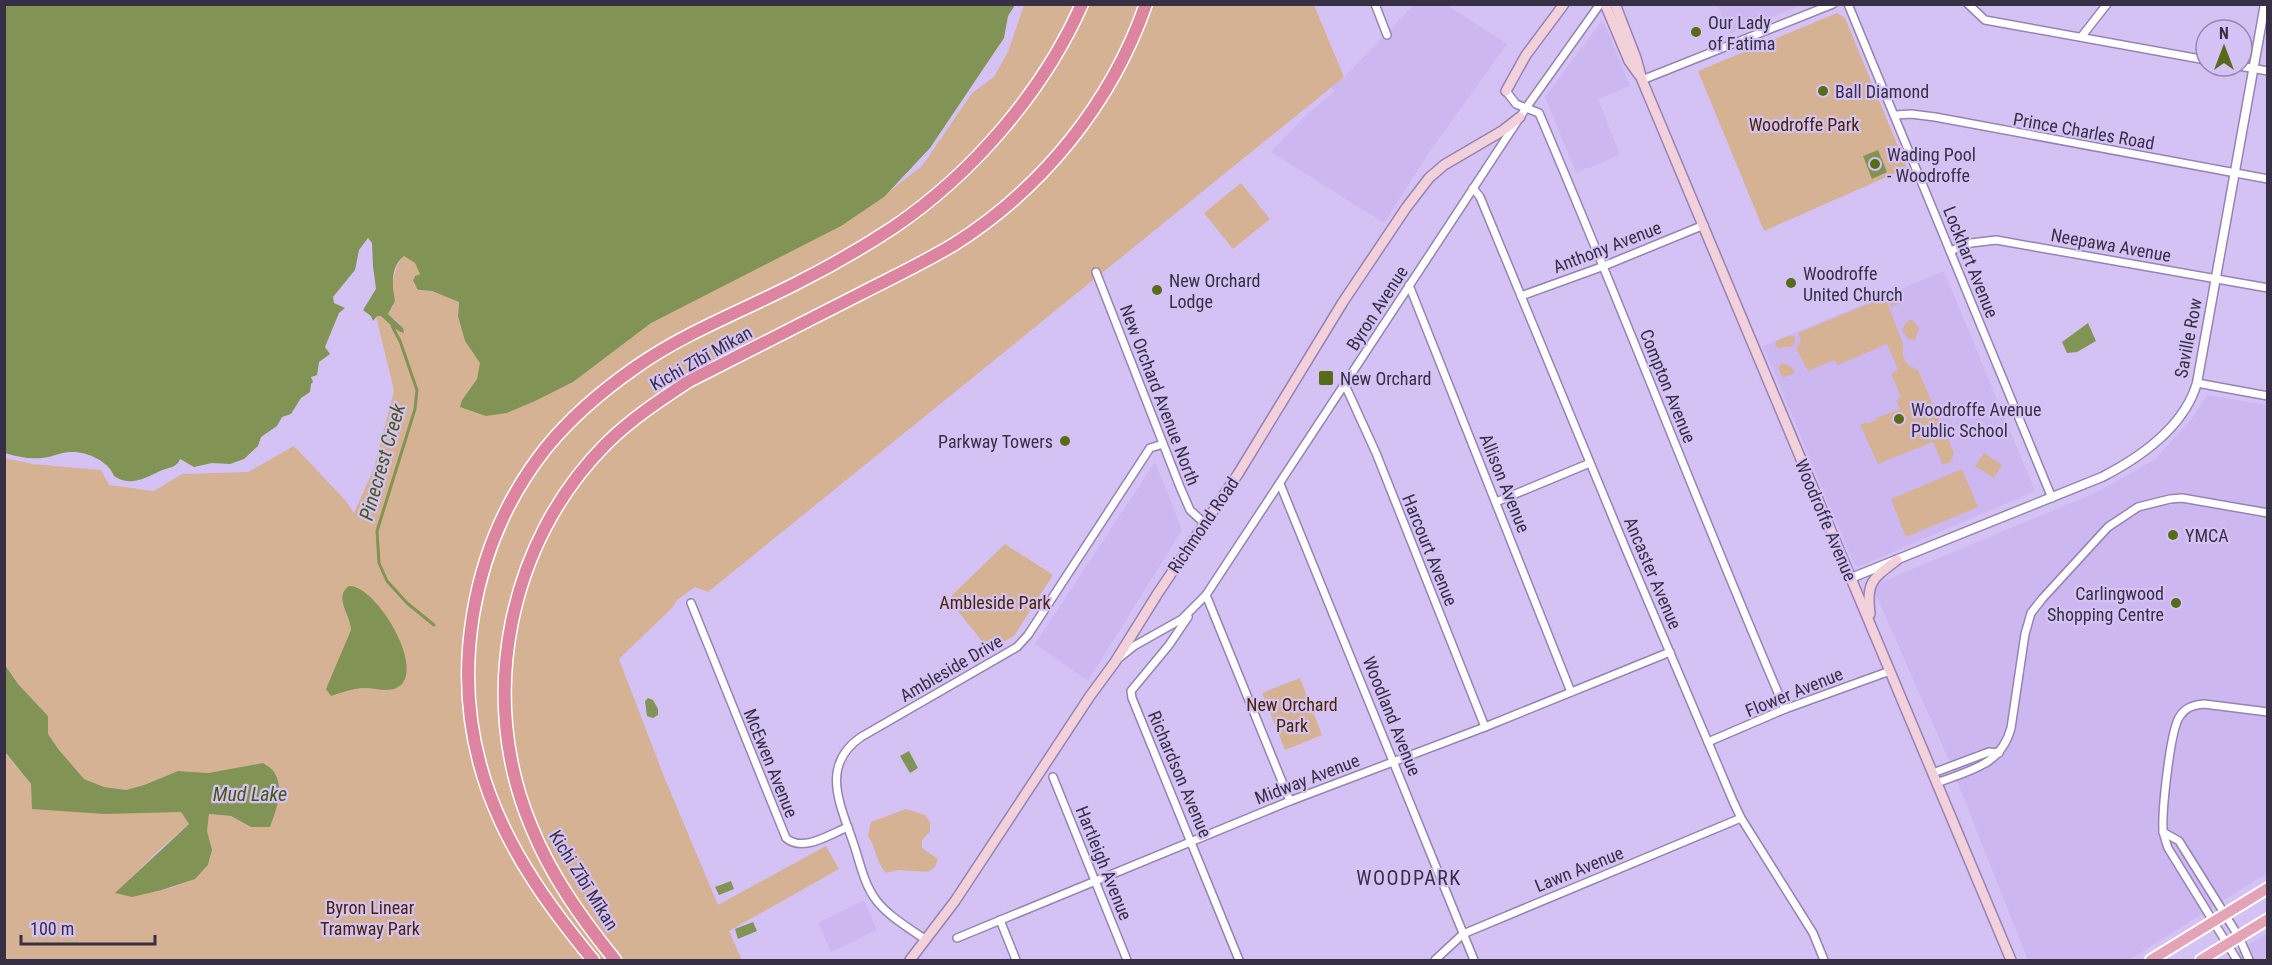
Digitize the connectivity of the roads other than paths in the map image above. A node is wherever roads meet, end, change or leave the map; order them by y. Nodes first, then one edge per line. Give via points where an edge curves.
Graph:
1 (1082, 4) edge
2 (1146, 4) edge
3 (1375, 4) edge
4 (1564, 4) edge
5 (1600, 4) edge
6 (1605, 4) edge
7 (1615, 4) edge
8 (1833, 4) edge
9 (1848, 4) edge
10 (1968, 4) edge
11 (2107, 4) edge
12 (2265, 4) edge
13 (1388, 35) dead end
14 (2082, 36) junction
15 (2194, 58) edge
16 (2254, 64) edge
17 (2251, 78) edge
18 (1642, 80) junction
19 (1506, 91) joint
20 (1526, 108) junction
21 (1896, 115) junction
22 (1520, 117) junction
23 (2234, 173) junction
24 (2268, 179) edge
25 (1473, 188) junction
26 (1704, 225) junction
27 (1950, 251) junction
28 (1604, 266) junction
29 (1096, 272) dead end
30 (2216, 279) junction
31 (1409, 285) junction
32 (2268, 288) edge
33 (1521, 296) junction
34 (2197, 383) junction
35 (1345, 385) junction
36 (2268, 396) edge
37 (1163, 444) junction
38 (1590, 463) junction
39 (1280, 484) junction
40 (2052, 498) junction
41 (1496, 502) junction
42 (2268, 513) edge
43 (1204, 524) junction
44 (1897, 560) junction
45 (1851, 578) junction
46 (1206, 595) junction
47 (691, 603) dead end
48 (1191, 612) junction
49 (1871, 625) junction
50 (1670, 652) junction
51 (1115, 662) junction
52 (1890, 670) junction
53 (1571, 692) junction
54 (1785, 710) junction
55 (2268, 712) edge
56 (1485, 727) junction
57 (1708, 742) junction
58 (1999, 753) junction
59 (1394, 761) junction
60 (1933, 773) junction
61 (1053, 777) dead end
62 (1937, 783) junction
63 (1290, 801) junction
64 (1742, 818) junction
65 (848, 827) junction
66 (2163, 832) junction
67 (1192, 842) junction
68 (1095, 882) junction
69 (2268, 888) edge
70 (2225, 914) junction
71 (2268, 919) edge
72 (1000, 920) junction
73 (2214, 921) junction
74 (1463, 933) junction
75 (2239, 937) junction
76 (957, 938) dead end
77 (926, 940) junction
78 (2228, 943) junction
79 (592, 960) edge
80 (615, 960) edge
81 (910, 960) edge
82 (1016, 960) edge
83 (1127, 960) edge
84 (1239, 960) edge
85 (1435, 960) edge
86 (1474, 960) edge
87 (1824, 960) edge
88 (2011, 960) edge
89 (2151, 960) edge
90 (2201, 960) edge
91 (2237, 960) edge
92 (2249, 960) edge

1 - 79 highway, Kichi Zībī Mīkan via 1061,45 1020,106 973,160 936,194 896,226 847,256 639,365 572,419 531,468 509,506 486,559 472,616 468,672 473,731 488,791 512,846
2 - 80 highway, Kichi Zībī Mīkan via 1116,72 1084,123 1050,164 1005,207 952,246 680,387 611,439 557,505 525,573 511,621 505,676 507,738 521,801 539,844 573,904
3 - 13 street
4 - 19 main road via 1526,55
5 - 20 street, Byron Avenue
6 - 18 main road, Woodroffe Avenue via 1629,61
7 - 18 main road, Woodroffe Avenue
8 - 18 street
9 - 21 street, Lockhart Avenue
10 - 14 street via 1985,20
11 - 14 street
12 - 16 street, Saville Row
14 - 15 street
17 - 23 street, Saville Row
18 - 26 main road, Woodroffe Avenue
19 - 20 street, Compton Avenue via 1516,104
20 - 22 street, Byron Avenue
20 - 28 street, Compton Avenue via 1539,113
21 - 23 street, Prince Charles Road via 1935,117
21 - 27 street, Lockhart Avenue
22 - 25 street, Byron Avenue
22 - 43 main road, Richmond Road via 1429,178 1370,259
23 - 24 street, Prince Charles Road
23 - 30 street, Saville Row
25 - 31 street, Byron Avenue
25 - 33 street, Ancaster Avenue
26 - 28 street, Anthony Avenue
26 - 45 main road, Woodroffe Avenue
27 - 30 street, Neepawa Avenue via 1996,240
27 - 40 street, Lockhart Avenue
28 - 33 street, Anthony Avenue
28 - 54 street, Compton Avenue
29 - 37 street, New Orchard Avenue North
30 - 32 street, Neepawa Avenue
30 - 34 street, Saville Row
31 - 35 street, Byron Avenue
31 - 41 street, Allison Avenue
33 - 38 street, Ancaster Avenue
34 - 36 street
34 - 40 street, Saville Row via 2185,408 2157,441 2114,470
35 - 39 street, Byron Avenue
35 - 56 street, Harcourt Avenue
37 - 43 street, New Orchard Avenue North via 1190,510
37 - 65 street, Ambleside Drive via 1150,448 1023,641 861,737 846,750 836,786
38 - 41 street
38 - 50 street, Ancaster Avenue
39 - 46 street, Byron Avenue
39 - 59 street, Woodland Avenue
40 - 44 street, Saville Row
41 - 53 street, Allison Avenue
42 - 58 street via 2170,499 2138,507 2108,527 2042,599 2028,620 2011,728
43 - 51 main road, Richmond Road
44 - 45 street, Saville Row
44 - 49 main road via 1869,586
45 - 49 main road, Woodroffe Avenue
46 - 48 street, Byron Avenue
46 - 63 street
47 - 65 street, McEwen Avenue via 786,838 794,844 804,844
48 - 51 street, Byron Avenue
48 - 67 street, Richardson Avenue via 1131,691
49 - 52 main road, Woodroffe Avenue
50 - 53 street, Midway Avenue
50 - 57 street, Ancaster Avenue
51 - 77 main road, Richmond Road
52 - 54 street, Flower Avenue
52 - 60 main road, Woodroffe Avenue
53 - 56 street, Midway Avenue
54 - 57 street, Flower Avenue
55 - 66 street via 2204,704 2182,712 2175,729
56 - 59 street, Midway Avenue
57 - 64 street, Ancaster Avenue
58 - 60 street via 1989,752
58 - 62 street via 1986,764
59 - 63 street, Midway Avenue
59 - 74 street, Woodland Avenue
60 - 62 main road, Woodroffe Avenue
61 - 68 street, Hartleigh Avenue
62 - 88 main road, Woodroffe Avenue
63 - 67 street, Midway Avenue
64 - 74 street, Lawn Avenue
64 - 87 street, Ancaster Avenue via 1813,933
65 - 77 street via 872,895 889,914
66 - 70 street via 2179,841
66 - 73 street via 2168,848
67 - 68 street, Midway Avenue
67 - 84 street, Richardson Avenue
68 - 72 street, Midway Avenue
68 - 83 street, Hartleigh Avenue
69 - 70 main road
70 - 73 main road
70 - 75 street
71 - 75 main road
72 - 76 street, Midway Avenue
72 - 82 street
73 - 78 street
73 - 89 main road
74 - 85 street, Lawn Avenue
74 - 86 street, Woodland Avenue
75 - 78 main road
75 - 92 street
77 - 81 main road, Richmond Road
78 - 90 main road
78 - 91 street

